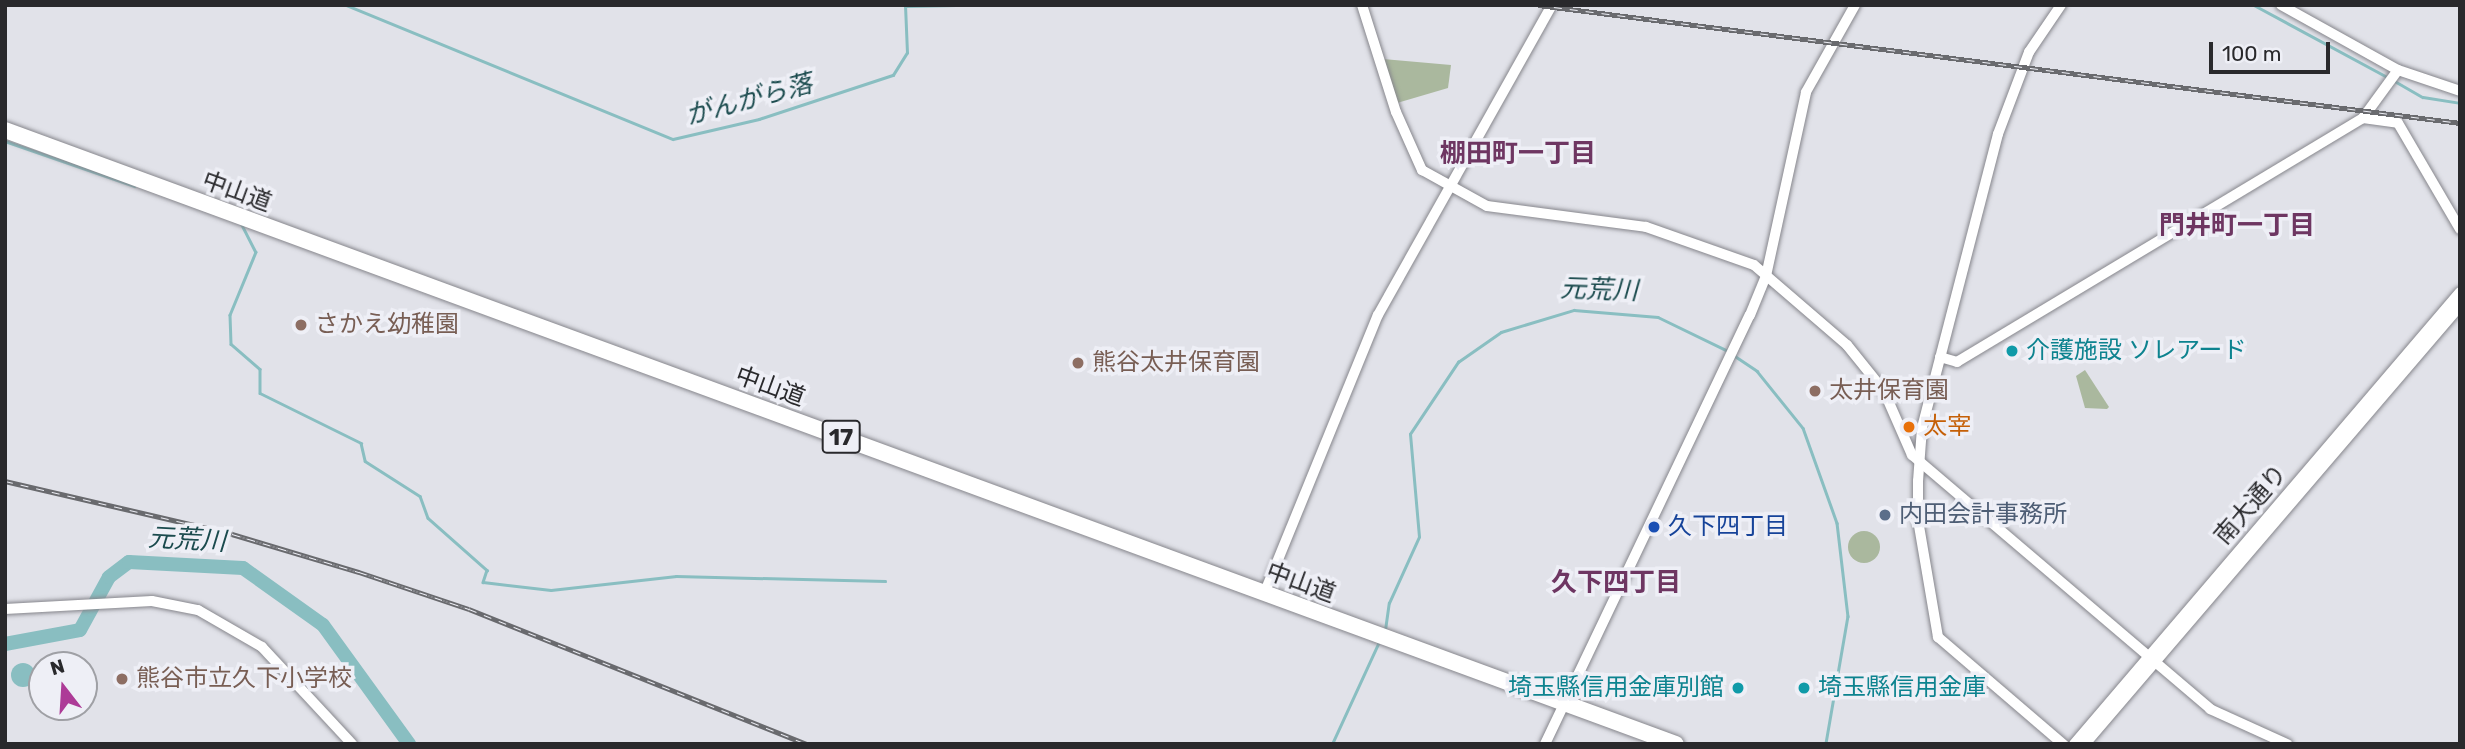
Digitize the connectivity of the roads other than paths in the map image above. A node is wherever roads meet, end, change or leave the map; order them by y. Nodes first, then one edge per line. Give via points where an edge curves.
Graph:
1 (1362, 5) edge
2 (1552, 5) edge
3 (1855, 5) edge
4 (2061, 5) edge
5 (2281, 5) edge
6 (2398, 70) junction
7 (2460, 91) edge
8 (2363, 118) junction
9 (5, 130) edge
10 (1449, 184) junction
11 (2460, 229) edge
12 (1766, 275) junction
13 (2460, 292) edge
14 (2460, 306) edge
15 (1940, 357) junction
16 (1919, 459) junction
17 (1264, 594) junction
18 (5, 609) edge
19 (2152, 656) junction
20 (1565, 703) junction
21 (352, 744) edge
22 (1545, 744) edge
23 (1676, 744) edge
24 (2063, 744) edge
25 (2074, 744) edge
26 (2085, 744) edge
27 (2287, 744) edge

1 - 10 street via 1418,165
2 - 10 street
3 - 12 street via 1806,92
4 - 15 street via 2029,52 1998,134
5 - 6 street
6 - 7 street
6 - 8 street
8 - 11 street via 2398,123
8 - 15 street via 1957,362
9 - 17 highway, 中山道 / 17
10 - 12 street via 1487,206 1646,227 1745,261
10 - 17 street via 1353,370
12 - 16 street via 1847,345 1884,391 1905,448
12 - 20 street
13 - 19 street, 南大通り
14 - 19 street, 南大通り
15 - 16 street
16 - 19 street
16 - 24 street via 1918,520 1938,637
17 - 20 highway, 中山道 / 17
18 - 21 street via 102,602 175,603 240,630
19 - 25 street, 南大通り
19 - 26 street, 南大通り
19 - 27 street via 2227,721
20 - 22 street
20 - 23 highway, 中山道 / 17

